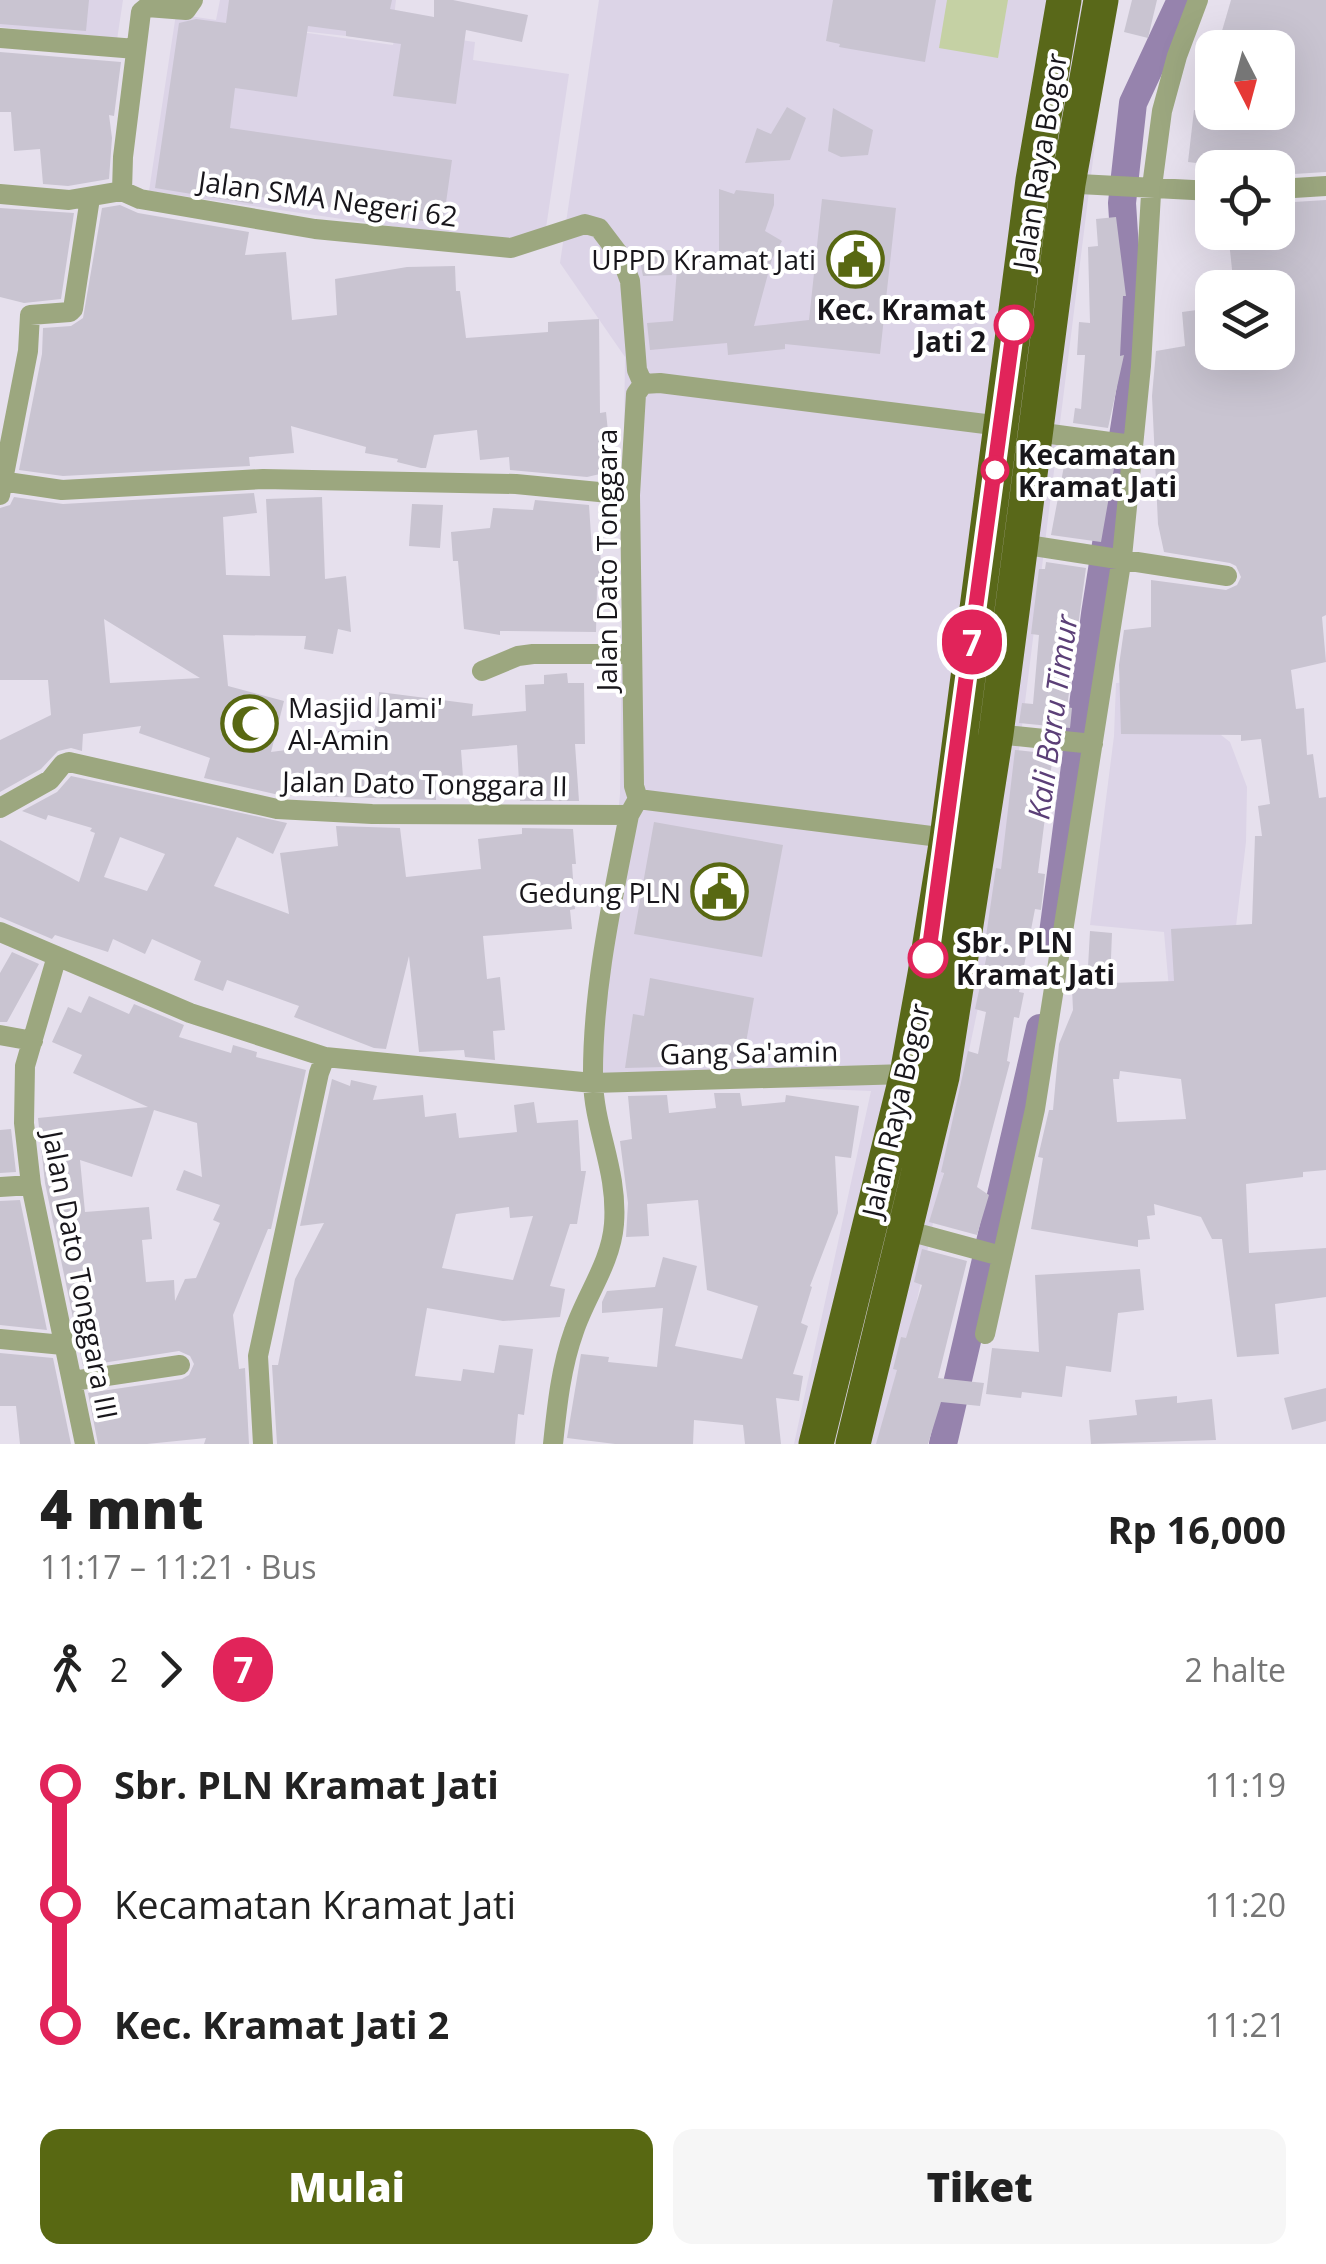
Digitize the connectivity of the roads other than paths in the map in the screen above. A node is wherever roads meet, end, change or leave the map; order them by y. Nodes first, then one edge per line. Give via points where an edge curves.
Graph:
1 (193, 0) edge
2 (1064, 0) edge
3 (1101, 0) edge
4 (1198, 0) edge
5 (0, 38) edge
6 (136, 49) junction
7 (1033, 180) junction
8 (1085, 185) junction
9 (1326, 186) edge
10 (1144, 188) junction
11 (1295, 188) edge
12 (1195, 190) edge
13 (122, 191) junction
14 (0, 194) edge
15 (90, 198) junction
16 (644, 384) junction
17 (1018, 429) junction
18 (1125, 444) junction
19 (1, 485) edge
20 (630, 495) junction
21 (1021, 544) junction
22 (1110, 556) junction
23 (1227, 576) dead end
24 (631, 654) junction
25 (482, 671) dead end
26 (987, 710) junction
27 (1082, 743) junction
28 (633, 807) junction
29 (0, 808) edge
30 (947, 838) junction
31 (0, 932) edge
32 (57, 956) junction
33 (0, 1035) edge
34 (32, 1041) junction
35 (325, 1057) junction
36 (907, 1074) junction
37 (593, 1084) junction
38 (31, 1185) junction
39 (0, 1187) edge
40 (906, 1230) junction
41 (990, 1252) junction
42 (986, 1334) dead end
43 (0, 1339) edge
44 (63, 1345) junction
45 (180, 1365) dead end
46 (73, 1381) junction
47 (84, 1444) edge
48 (263, 1444) edge
49 (553, 1444) edge
50 (816, 1444) edge
51 (853, 1444) edge

1 - 6 street via 186,10 144,8
2 - 7 highway, Jalan Raya Bogor
3 - 8 highway, Jalan Raya Bogor
4 - 10 street
5 - 6 street
6 - 13 street
7 - 8 street
7 - 17 highway, Jalan Raya Bogor
8 - 10 street
8 - 17 highway, Jalan Raya Bogor
9 - 11 street
10 - 12 street
10 - 18 street
13 - 15 street
13 - 16 street, Jalan SMA Negeri 62 via 315,228 511,248 585,224 600,228 630,281 637,370
14 - 15 street
15 - 19 street via 73,309 30,315
16 - 17 street
16 - 20 street, Jalan Dato Tonggara via 636,394
17 - 18 street
17 - 21 highway, Jalan Raya Bogor
17 - 26 highway, Jalan Raya Bogor
18 - 22 street
19 - 20 street via 62,490 263,478 516,484
20 - 24 street, Jalan Dato Tonggara
21 - 22 street
21 - 26 highway, Jalan Raya Bogor
22 - 23 street
22 - 27 street
24 - 25 street via 533,654
24 - 28 street, Jalan Dato Tonggara
26 - 27 street
26 - 30 highway, Jalan Raya Bogor
26 - 40 highway, Jalan Raya Bogor via 942,1078
27 - 41 street via 1035,1109
28 - 29 street, Jalan Dato Tonggara II via 372,814 277,809 69,762
28 - 30 street
28 - 37 street, Jalan Dato Tonggara via 602,960
30 - 36 highway, Jalan Raya Bogor
31 - 32 street
32 - 34 street, Jalan Dato Tonggara III
32 - 35 street via 190,1013
33 - 34 street
34 - 38 street, Jalan Dato Tonggara III via 24,1123
35 - 37 street
35 - 48 street via 258,1356
36 - 37 street, Gang Sa'amin
36 - 50 highway, Jalan Raya Bogor
37 - 49 street, Jalan Dato Tonggara via 614,1181 614,1222 608,1253 574,1330
38 - 39 street
38 - 44 street, Jalan Dato Tonggara III
40 - 41 street
40 - 51 highway, Jalan Raya Bogor
41 - 42 street
43 - 44 street
44 - 46 street, Jalan Dato Tonggara III
45 - 46 street
46 - 47 street, Jalan Dato Tonggara III

